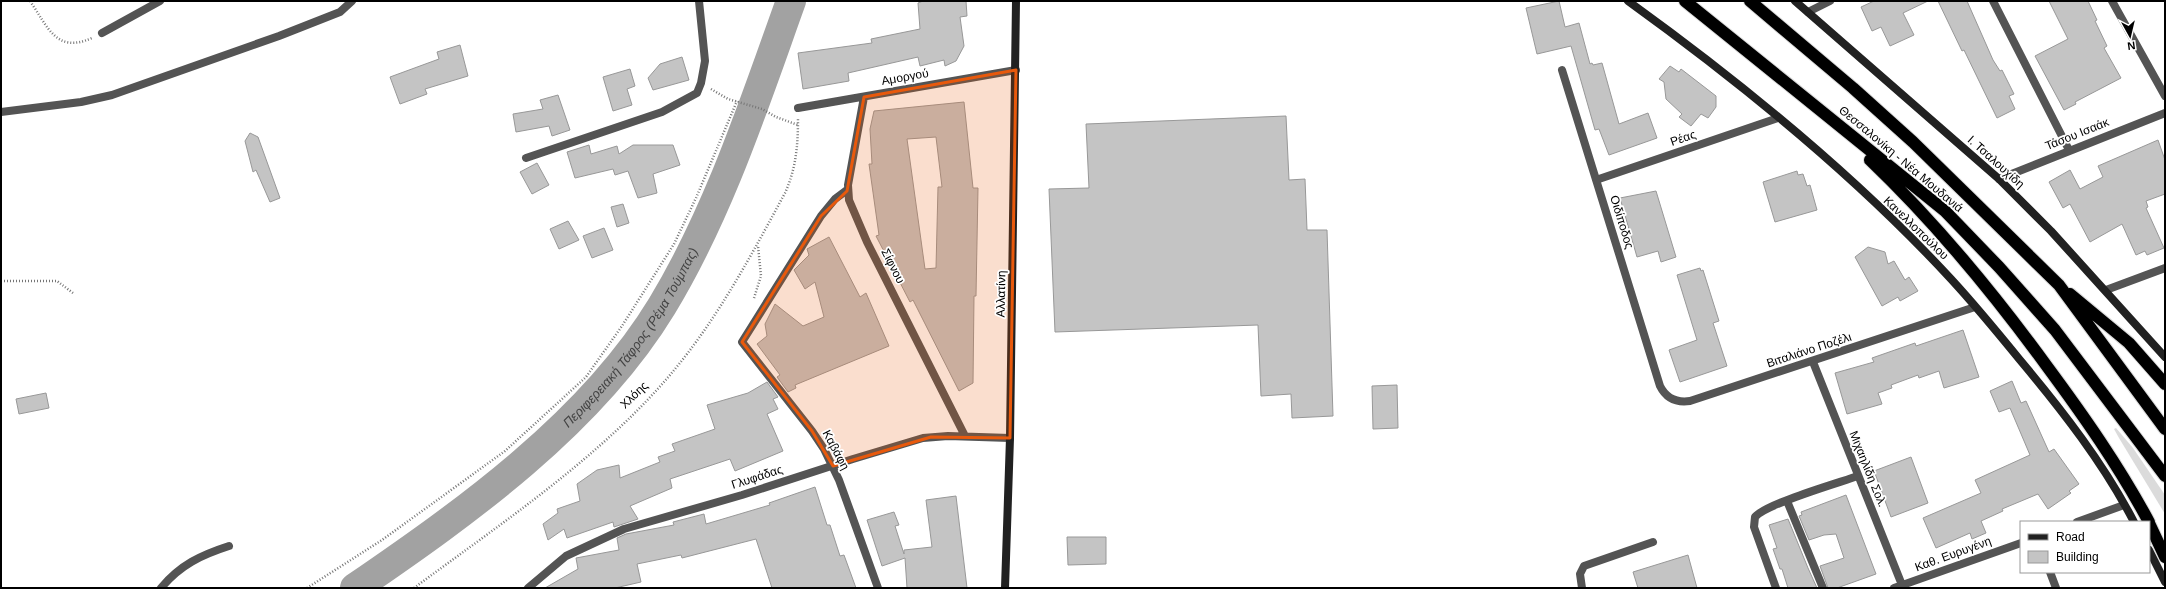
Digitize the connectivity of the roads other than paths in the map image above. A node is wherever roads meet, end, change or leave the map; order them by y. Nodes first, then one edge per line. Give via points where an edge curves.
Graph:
1 (160, 1) edge
2 (352, 1) edge
3 (699, 1) edge
4 (1016, 1) edge
5 (1628, 1) edge
6 (1685, 1) edge
7 (1750, 1) edge
8 (1795, 1) edge
9 (1830, 1) edge
10 (1994, 1) edge
11 (2112, 1) edge
12 (1808, 12) junction
13 (102, 33) road end
14 (1016, 70) junction
15 (1562, 70) dead end
16 (2165, 96) edge
17 (864, 97) junction
18 (1810, 103) junction
19 (798, 108) road end
20 (1, 112) edge
21 (2165, 113) edge
22 (1778, 118) junction
23 (2069, 150) junction
24 (526, 158) dead end
25 (1999, 179) junction
26 (1596, 180) junction
27 (848, 190) junction
28 (2165, 268) edge
29 (2059, 285) junction
30 (2106, 290) junction
31 (1975, 307) junction
32 (2165, 357) edge
33 (1813, 362) junction
34 (1659, 381) joint
35 (2165, 384) edge
36 (2165, 429) edge
37 (965, 436) junction
38 (1010, 438) junction
39 (833, 466) junction
40 (1858, 476) junction
41 (2165, 476) edge
42 (1788, 501) junction
43 (2124, 505) junction
44 (2080, 521) edge
45 (2133, 521) edge
46 (2148, 521) edge
47 (2150, 524) edge
48 (1653, 542) dead end
49 (2020, 543) edge
50 (229, 546) dead end
51 (2150, 552) edge
52 (2165, 557) edge
53 (2050, 573) edge
54 (2165, 582) edge
55 (1902, 585) junction
56 (161, 588) edge
57 (528, 588) edge
58 (878, 588) edge
59 (1005, 588) edge
60 (1582, 588) edge
61 (1776, 588) edge
62 (1823, 588) edge
63 (1894, 588) edge
64 (2056, 588) edge

1 - 13 street
2 - 20 street via 340,12 279,36 112,95 81,102
3 - 24 street via 705,61 702,83 697,93 689,100 662,112
4 - 14 street, Αλλατίνη
5 - 22 street, Κανελλοπούλου via 1675,35
6 - 18 highway, Θεσσαλονίκη - Νέα Μουδανιά
7 - 29 highway, Θεσσαλονίκη - Νέα Μουδανιά via 1853,88
8 - 12 street, Ι. Τσαλουχίδη
9 - 12 street
10 - 23 street
11 - 16 street
12 - 25 street, Ι. Τσαλουχίδη
14 - 17 street, Αμοργού
14 - 38 street, Αλλατίνη
15 - 26 street, Οιδίποδος
17 - 19 street, Αμοργού
17 - 27 street, Σίφνου
18 - 41 highway, Θεσσαλονίκη - Νέα Μουδανιά via 1945,211 1999,266 2055,330
18 - 46 highway via 1909,198 1956,248 2014,319 2109,453
21 - 23 street, Τάσου Ισαάκ
22 - 26 street, Ρέας
22 - 31 street, Κανελλοπούλου via 1814,147 1933,260
23 - 25 street, Τάσου Ισαάκ
25 - 30 street, Ι. Τσαλουχίδη
26 - 34 street, Οιδίποδος
27 - 37 street, Σίφνου via 852,207 867,242
27 - 39 street, Καβάφη via 835,199 821,216 742,342 812,431
28 - 30 street
29 - 35 highway via 2129,343
29 - 36 highway, Θεσσαλονίκη - Νέα Μουδανιά
30 - 32 street, Ι. Τσαλουχίδη
31 - 33 street, Βιταλιάνο Ποζέλι
31 - 43 street, Κανελλοπούλου via 2048,394 2084,442
33 - 34 street, Βιταλιάνο Ποζέλι via 1684,402 1667,396
33 - 40 street, Μιχαηλίδη Σολ.
37 - 38 street, Γλυφάδας
37 - 39 street, Γλυφάδας via 923,438
38 - 59 street, Αλλατίνη
39 - 57 street, Γλυφάδας via 742,496 612,533 566,556
39 - 58 street, Καβάφη
40 - 42 street
40 - 55 street, Μιχαηλίδη Σολ.
42 - 61 street via 1758,513 1754,522
42 - 62 street
43 - 44 street
43 - 45 street, Κανελλοπούλου
47 - 52 highway
48 - 60 street via 1584,566 1580,574
49 - 55 street, Καθ. Ευρυγένη
50 - 56 street via 201,555 172,574
51 - 54 street
53 - 64 street
55 - 63 street, Καθ. Ευρυγένη

